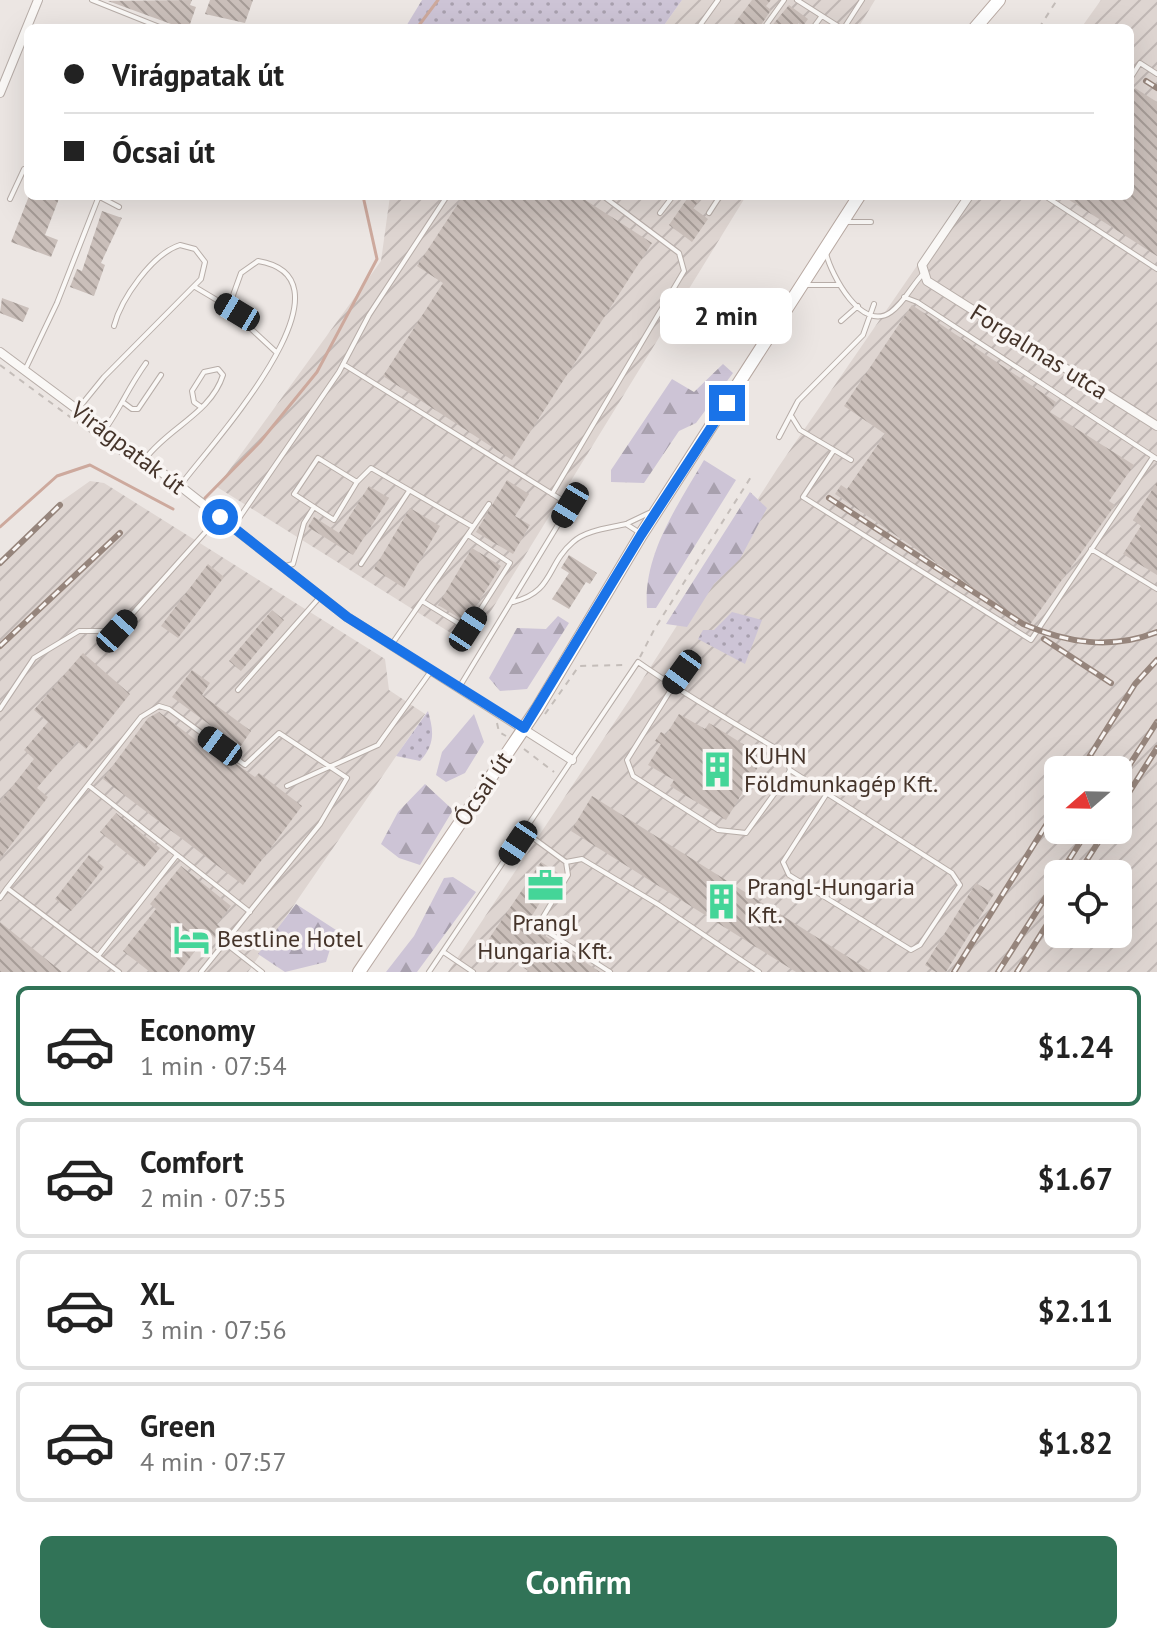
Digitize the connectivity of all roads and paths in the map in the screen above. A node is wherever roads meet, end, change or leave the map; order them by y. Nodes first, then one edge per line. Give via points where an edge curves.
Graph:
1 (38, 0) edge
2 (92, 0) edge
3 (718, 0) edge
4 (784, 0) edge
5 (797, 0) edge
6 (862, 0) edge
7 (999, 0) edge
8 (1057, 0) edge
9 (822, 16) junction
10 (28, 24) edge
11 (152, 24) edge
12 (701, 24) edge
13 (767, 24) edge
14 (816, 24) edge
15 (835, 24) edge
16 (845, 24) edge
17 (978, 24) edge
18 (1042, 24) edge
19 (24, 34) edge
20 (1134, 73) edge
21 (1157, 74) edge
22 (0, 93) edge
23 (24, 169) edge
24 (10, 199) dead end
25 (98, 200) edge
26 (107, 200) edge
27 (444, 200) edge
28 (608, 200) edge
29 (670, 200) edge
30 (717, 200) edge
31 (856, 200) edge
32 (966, 200) edge
33 (1056, 200) edge
34 (119, 207) dead end
35 (660, 213) dead end
36 (709, 213) dead end
37 (842, 222) junction
38 (871, 222) dead end
39 (825, 251) junction
40 (1157, 269) edge
41 (923, 274) junction
42 (804, 285) junction
43 (838, 285) junction
44 (195, 287) junction
45 (904, 297) junction
46 (874, 304) dead end
47 (858, 306) junction
48 (237, 312) junction
49 (872, 316) junction
50 (841, 321) dead end
51 (114, 326) dead end
52 (0, 352) edge
53 (276, 352) junction
54 (146, 363) dead end
55 (343, 364) junction
56 (25, 370) junction
57 (161, 375) dead end
58 (124, 403) junction
59 (201, 407) junction
60 (77, 410) junction
61 (792, 417) junction
62 (1157, 426) edge
63 (105, 430) junction
64 (779, 437) dead end
65 (834, 450) junction
66 (1155, 458) edge
67 (144, 460) junction
68 (851, 460) dead end
69 (681, 474) junction
70 (751, 477) dead end
71 (357, 482) junction
72 (180, 486) junction
73 (409, 491) junction
74 (552, 495) junction
75 (489, 504) dead end
76 (314, 507) junction
77 (220, 517) junction
78 (626, 524) junction
79 (233, 527) junction
80 (473, 527) junction
81 (468, 535) junction
82 (641, 535) junction
83 (1091, 549) junction
84 (361, 564) dead end
85 (283, 567) junction
86 (1157, 589) edge
87 (320, 596) junction
88 (422, 601) junction
89 (513, 602) junction
90 (392, 644) junction
91 (638, 662) junction
92 (625, 665) dead end
93 (433, 669) junction
94 (682, 672) dead end
95 (673, 685) junction
96 (460, 686) junction
97 (238, 690) dead end
98 (0, 709) edge
99 (537, 709) junction
100 (524, 728) junction
101 (572, 760) junction
102 (330, 767) junction
103 (790, 770) junction
104 (88, 785) junction
105 (287, 786) dead end
106 (826, 795) junction
107 (525, 832) junction
108 (177, 855) junction
109 (566, 862) junction
110 (7, 888) junction
111 (0, 898) edge
112 (250, 912) junction
113 (225, 943) junction
114 (444, 953) junction
115 (98, 956) junction
116 (119, 972) edge
117 (201, 972) edge
118 (262, 972) edge
119 (269, 972) edge
120 (359, 972) edge
121 (429, 972) edge
122 (473, 972) edge
123 (610, 972) edge
124 (759, 972) edge

1 - 10 street
2 - 11 lane
3 - 12 lane
4 - 13 lane
5 - 9 lane
6 - 16 lane
7 - 17 main road
8 - 18 path
9 - 14 lane
9 - 15 lane
19 - 22 street
20 - 21 lane via 1140,63
23 - 24 lane
25 - 56 lane
26 - 34 lane
27 - 55 lane
28 - 74 lane via 679,253 684,271
29 - 35 lane
30 - 36 lane
31 - 37 main road, Ócsai út
32 - 41 street via 922,265
33 - 40 lane
37 - 38 lane
37 - 39 main road, Ócsai út
39 - 42 main road, Ócsai út
39 - 43 lane
41 - 45 lane
41 - 62 street, Forgalmas utca
42 - 43 lane
42 - 69 main road, Ócsai út
43 - 47 lane
44 - 48 lane
44 - 51 lane via 205,262 188,246 172,248 138,282
44 - 60 lane
45 - 49 lane via 893,311
45 - 66 lane
46 - 49 lane
47 - 49 lane
47 - 50 lane
48 - 53 lane
48 - 53 lane via 234,285 249,265 267,263 282,273 292,284 294,316
49 - 61 lane via 863,335 798,401
52 - 56 street, Virágpatak út
53 - 72 lane via 234,421
54 - 58 lane via 122,397
55 - 74 lane
55 - 79 lane
56 - 60 street, Virágpatak út
57 - 58 lane via 138,409
58 - 63 lane
59 - 59 lane via 222,379 218,369 204,372 192,391
59 - 67 lane
60 - 63 street, Virágpatak út
61 - 64 lane
61 - 65 lane via 800,430
63 - 67 street, Virágpatak út
65 - 68 lane
65 - 83 lane via 803,497 1031,640
66 - 83 lane
67 - 72 street, Virágpatak út
69 - 78 lane via 649,513
69 - 82 main road, Ócsai út
70 - 91 path
71 - 73 lane via 371,468
71 - 76 lane via 334,520
71 - 76 lane via 318,458 294,494
72 - 77 street, Virágpatak út
73 - 80 lane
73 - 84 lane
74 - 89 lane via 570,505
75 - 80 lane
76 - 85 lane via 293,564
77 - 79 street, Virágpatak út
77 - 98 lane via 117,631 79,631 34,658
78 - 82 lane
78 - 89 lane via 576,540 541,589
79 - 85 street, Virágpatak út
80 - 81 lane
81 - 88 lane
81 - 88 lane via 510,563 468,629
82 - 99 main road, Ócsai út
83 - 86 lane
85 - 87 street, Virágpatak út
87 - 90 street, Virágpatak út
87 - 97 lane
88 - 90 lane
89 - 96 lane
90 - 93 street, Virágpatak út
91 - 95 lane
91 - 101 lane
92 - 99 path via 579,666 548,715
93 - 96 street, Virágpatak út
93 - 102 lane via 378,745
94 - 95 lane
95 - 103 lane via 785,754
95 - 103 lane via 627,760 633,776 718,830 746,833
96 - 100 street, Virágpatak út
99 - 100 main road, Ócsai út
100 - 101 street, Virágpatak út
100 - 120 main road, Ócsai út
101 - 107 lane
102 - 104 lane via 279,733 245,765 159,706 141,717
102 - 105 lane
102 - 112 lane via 347,778 320,824
103 - 106 lane
104 - 108 lane
104 - 110 lane
106 - 106 lane via 952,873 960,885 920,945 911,950 789,875 783,862
107 - 109 lane
107 - 114 lane
108 - 112 lane
108 - 115 lane
109 - 123 lane via 568,875 540,922
109 - 124 lane via 582,859
110 - 111 lane
110 - 115 lane
112 - 113 lane
113 - 117 lane
113 - 118 lane
114 - 121 lane
114 - 122 lane
115 - 116 lane
118 - 119 lane

